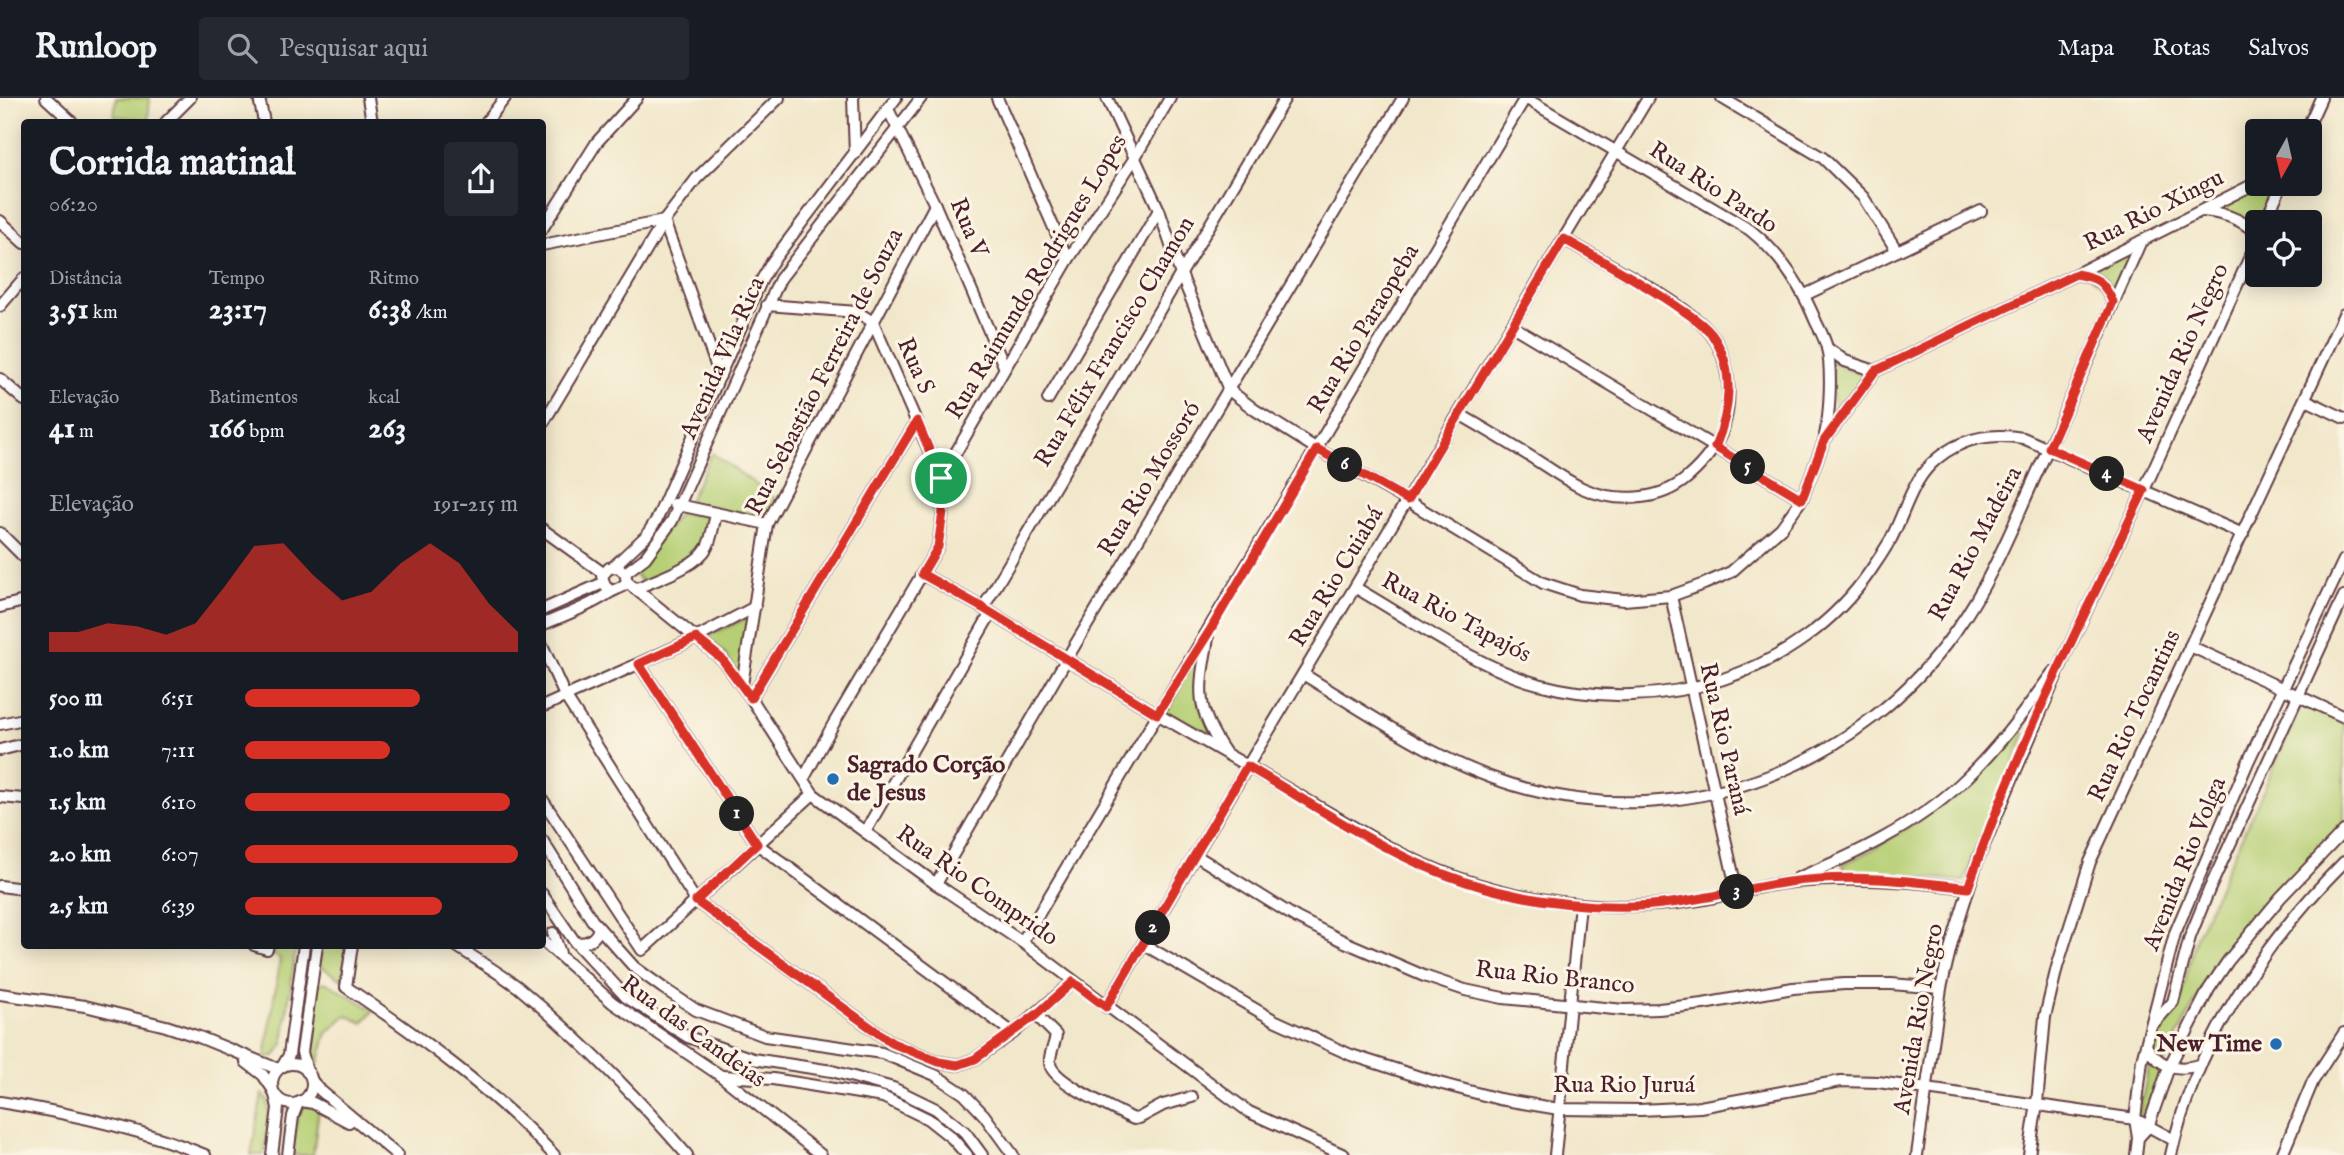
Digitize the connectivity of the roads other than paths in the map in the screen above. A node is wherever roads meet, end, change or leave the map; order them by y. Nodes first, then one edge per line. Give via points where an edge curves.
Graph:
1 (46, 98) edge
2 (190, 98) edge
3 (259, 98) edge
4 (368, 98) edge
5 (505, 98) edge
6 (637, 98) edge
7 (779, 98) edge
8 (853, 98) edge
9 (896, 98) edge
10 (921, 98) edge
11 (997, 98) edge
12 (1107, 98) edge
13 (1170, 98) edge
14 (1285, 98) edge
15 (1403, 98) edge
16 (1525, 98) edge
17 (1648, 98) edge
18 (1722, 98) edge
19 (2321, 98) edge
20 (888, 109) junction
21 (69, 119) edge
22 (169, 119) edge
23 (263, 119) edge
24 (372, 119) edge
25 (488, 119) edge
26 (2311, 119) edge
27 (897, 129) junction
28 (1616, 152) junction
29 (855, 154) junction
30 (1134, 159) junction
31 (2245, 189) edge
32 (935, 205) junction
33 (1158, 210) junction
34 (1981, 211) dead end
35 (2203, 211) junction
36 (664, 220) junction
37 (0, 221) edge
38 (546, 223) edge
39 (2245, 225) edge
40 (1564, 239) junction
41 (21, 240) edge
42 (2141, 241) junction
43 (546, 243) edge
44 (1897, 251) junction
45 (1068, 260) junction
46 (2245, 267) edge
47 (1181, 272) junction
48 (2076, 274) junction
49 (21, 282) edge
50 (1805, 295) junction
51 (2113, 302) junction
52 (767, 305) junction
53 (0, 306) edge
54 (2344, 314) edge
55 (873, 322) junction
56 (1512, 326) junction
57 (1827, 348) junction
58 (1004, 366) junction
59 (1875, 371) junction
60 (720, 376) junction
61 (0, 379) edge
62 (1229, 390) junction
63 (21, 397) edge
64 (1048, 399) dead end
65 (2305, 400) junction
66 (1460, 414) junction
67 (546, 418) edge
68 (2344, 418) edge
69 (917, 421) junction
70 (1824, 441) junction
71 (1715, 447) junction
72 (2049, 448) junction
73 (1317, 449) junction
74 (941, 478) junction
75 (2144, 490) junction
76 (1802, 499) junction
77 (666, 500) junction
78 (1408, 500) junction
79 (679, 506) junction
80 (716, 514) junction
81 (767, 524) junction
82 (546, 531) edge
83 (0, 533) edge
84 (2243, 534) junction
85 (21, 554) edge
86 (2344, 560) edge
87 (922, 574) junction
88 (620, 582) junction
89 (1356, 587) junction
90 (1671, 596) junction
91 (2344, 596) edge
92 (21, 602) edge
93 (0, 607) edge
94 (755, 607) junction
95 (546, 609) edge
96 (987, 610) junction
97 (546, 623) edge
98 (1209, 632) junction
99 (696, 638) junction
100 (2190, 646) junction
101 (2066, 653) junction
102 (546, 654) edge
103 (1066, 660) junction
104 (639, 664) junction
105 (1303, 674) junction
106 (742, 685) junction
107 (1691, 689) junction
108 (2282, 690) junction
109 (2299, 695) junction
110 (565, 696) junction
111 (751, 698) junction
112 (546, 704) edge
113 (1157, 714) junction
114 (2344, 717) edge
115 (21, 720) edge
116 (2016, 723) junction
117 (0, 724) edge
118 (2034, 728) junction
119 (21, 745) edge
120 (0, 750) edge
121 (818, 750) junction
122 (1227, 754) junction
123 (793, 761) junction
124 (1247, 766) junction
125 (804, 778) junction
126 (1715, 793) junction
127 (813, 794) junction
128 (0, 797) edge
129 (21, 799) edge
130 (546, 805) edge
131 (2344, 831) edge
132 (865, 832) junction
133 (757, 844) junction
134 (546, 846) edge
135 (1195, 855) junction
136 (1836, 862) junction
137 (2344, 862) edge
138 (1841, 878) junction
139 (1789, 882) junction
140 (936, 884) junction
141 (0, 886) edge
142 (1968, 888) junction
143 (21, 889) edge
144 (1737, 892) junction
145 (696, 901) junction
146 (1580, 904) junction
147 (546, 914) edge
148 (599, 928) junction
149 (550, 933) edge
150 (575, 942) junction
151 (1022, 942) junction
152 (1143, 944) junction
153 (303, 949) edge
154 (316, 949) edge
155 (351, 949) edge
156 (461, 949) edge
157 (1073, 982) junction
158 (1941, 988) junction
159 (0, 994) edge
160 (1569, 1006) junction
161 (1106, 1007) junction
162 (1036, 1015) junction
163 (2152, 1025) junction
164 (1013, 1033) junction
165 (2344, 1033) edge
166 (2146, 1046) junction
167 (224, 1047) junction
168 (2201, 1064) junction
169 (2169, 1067) junction
170 (280, 1068) junction
171 (309, 1076) junction
172 (721, 1076) junction
173 (1926, 1088) junction
174 (274, 1092) junction
175 (1192, 1097) dead end
176 (0, 1102) edge
177 (300, 1102) junction
178 (2037, 1103) junction
179 (1559, 1109) junction
180 (2135, 1119) junction
181 (2148, 1127) junction
182 (373, 1135) junction
183 (2138, 1138) junction
184 (2175, 1140) junction
185 (205, 1155) edge
186 (272, 1155) edge
187 (288, 1155) edge
188 (397, 1155) edge
189 (554, 1155) edge
190 (687, 1155) edge
191 (821, 1155) edge
192 (967, 1155) edge
193 (982, 1155) edge
194 (1013, 1155) edge
195 (1344, 1155) edge
196 (1555, 1155) edge
197 (1917, 1155) edge
198 (2029, 1155) edge
199 (2136, 1155) edge
200 (2171, 1155) edge
201 (2283, 1155) edge

1 - 21 street
2 - 22 street
3 - 23 street
4 - 24 street
5 - 25 street
6 - 38 street via 597,142
7 - 36 street via 697,178
8 - 29 street
9 - 20 street, Avenida Vila Rica
10 - 27 street, Avenida Vila Rica
11 - 45 street
12 - 30 street
13 - 30 street, Rua Raimundo Rodrigues Lopes
14 - 47 street, Rua Félix Francisco Chamon
15 - 62 street, Rua Rio Mossoró
16 - 28 street, Rua Rio Pardo
16 - 73 street, Rua Rio Paraopeba
17 - 28 street, Rua Rio Cuiabá
18 - 44 street via 1823,158 1863,197
19 - 26 street
20 - 27 street, Rua V
20 - 29 street, Avenida Vila Rica
27 - 32 street, Rua V
27 - 52 street, Avenida Vila Rica via 780,279
28 - 40 street, Rua Rio Cuiabá
28 - 50 street, Rua Rio Pardo via 1750,230 1785,264
29 - 60 street, Avenida Vila Rica via 772,262
30 - 33 street
30 - 45 street, Rua Raimundo Rodrigues Lopes
31 - 35 street, Rua Rio Xingu
32 - 55 street, Rua Sebastião Ferreira de Souza
32 - 58 street, Rua V
33 - 47 street
33 - 64 street
34 - 44 street
35 - 39 street, Avenida Rio Negro via 2228,215
35 - 42 street, Rua Rio Xingu
36 - 43 street
36 - 60 street
36 - 67 street
37 - 41 street
40 - 56 street, Rua Rio Cuiabá
40 - 71 street via 1668,300 1712,335 1723,359 1729,405
42 - 48 street, Rua Rio Xingu
42 - 51 street, Rua Rio Madeira
44 - 50 street
45 - 58 street, Rua Raimundo Rodrigues Lopes
46 - 75 street, Avenida Rio Negro
47 - 62 street
47 - 96 street, Rua Félix Francisco Chamon
48 - 51 street via 2105,285
48 - 59 street, Rua Rio Xingu
49 - 53 street
50 - 57 street, Rua Rio Pardo
51 - 72 street, Rua Rio Madeira
52 - 55 street, Rua S via 857,312
52 - 79 street, Avenida Vila Rica
54 - 65 street, Rua Rio Tocantins
55 - 69 street, Rua S
55 - 81 street, Rua Sebastião Ferreira de Souza
56 - 66 street, Rua Rio Cuiabá
56 - 71 street
57 - 59 street via 1845,361
57 - 70 street, Rua Rio Pardo via 1829,411
58 - 74 street, Rua Raimundo Rodrigues Lopes
59 - 70 street, Rua Rio Xingu
60 - 77 street, Avenida Vila Rica
61 - 63 street
62 - 73 street, Rua Rio Xingu
62 - 103 street, Rua Rio Mossoró
65 - 68 street
65 - 84 street, Rua Rio Tocantins
66 - 71 street via 1583,488 1608,496 1662,493 1683,482
66 - 78 street, Rua Rio Cuiabá
69 - 74 street, Rua S
69 - 111 street
70 - 76 street, Rua Rio Xingu
71 - 76 street
72 - 75 street, Rua Rio Tapajós
72 - 107 street, Rua Rio Tapajós via 2002,434 1961,443 1942,455 1913,490 1870,572 1815,631 1738,675
72 - 126 street, Rua Rio Madeira via 2005,544 1959,627 1910,686 1840,743 1749,785
73 - 78 street, Rua Rio Xingu
73 - 98 street, Rua Rio Paraopeba
74 - 87 street, Rua S via 938,547
75 - 84 street, Rua Rio Tapajós
75 - 101 street, Avenida Rio Negro
76 - 90 street, Rua Rio Xingu via 1781,528 1731,572
77 - 79 street
77 - 88 street, Avenida Vila Rica
78 - 89 street, Rua Rio Cuiabá
78 - 90 street, Rua Rio Xingu via 1543,583 1580,595 1624,600
79 - 80 street
79 - 88 street, Avenida Vila Rica via 653,548
80 - 81 street
80 - 88 street via 702,556 690,564
81 - 94 street, Rua Sebastião Ferreira de Souza
82 - 88 street, Rua Rio Comprido
83 - 85 street
84 - 100 street, Rua Rio Tocantins
86 - 108 street, Avenida Rio Volga
87 - 96 street
87 - 121 street, Rua S
88 - 95 street, Avenida Vila Rica
88 - 97 street via 598,601
88 - 99 street, Rua Rio Comprido
89 - 105 street, Rua Rio Cuiabá
89 - 107 street, Rua Rio Tapajós via 1488,664 1536,684 1609,696
90 - 107 street, Rua Rio Paraná
91 - 109 street, Avenida Rio Volga
92 - 93 street
94 - 99 street
94 - 106 street, Rua Sebastião Ferreira de Souza
96 - 103 street
96 - 132 street, Rua Félix Francisco Chamon
98 - 113 street, Rua Rio Paraopeba
98 - 122 street via 1202,707
99 - 104 street
99 - 106 street, Rua Rio Comprido via 722,659
100 - 108 street
100 - 178 street, Rua Rio Tocantins via 2090,862 2045,1017
101 - 116 street
101 - 118 street, Avenida Rio Negro
102 - 110 street
103 - 113 street
103 - 140 street, Rua Rio Mossoró
104 - 110 street
104 - 133 street
105 - 124 street, Rua Rio Cuiabá
105 - 126 street, Rua Rio Madeira via 1423,747 1527,789 1624,802
106 - 111 street, Rua Rio Comprido
107 - 126 street, Rua Rio Paraná
108 - 109 street
108 - 163 street, Avenida Rio Volga via 2175,933
109 - 114 street
109 - 163 street, Avenida Rio Volga via 2209,890 2190,937 2173,1002
110 - 112 street
110 - 145 street
111 - 123 street, Rua Rio Comprido
113 - 122 street
113 - 151 street, Rua Rio Paraopeba
115 - 117 street
116 - 118 street
116 - 136 street via 1959,786 1908,822
118 - 142 street, Avenida Rio Negro
119 - 120 street
121 - 123 street
121 - 125 street, Rua S
122 - 124 street
123 - 125 street, Rua Rio Comprido
124 - 135 street, Rua Rio Cuiabá
124 - 146 street via 1413,861 1510,894
125 - 127 street, Rua Rio Comprido
126 - 144 street, Rua Rio Paraná
127 - 132 street, Rua Rio Comprido
127 - 133 street
128 - 129 street
130 - 145 street via 642,950
131 - 169 street via 2228,961
132 - 140 street, Rua Rio Comprido
133 - 145 street
133 - 164 street
134 - 148 street
135 - 152 street, Rua Rio Cuiabá
135 - 160 street, Rua Rio Branco via 1297,918 1424,976 1465,990
136 - 138 street
136 - 139 street
137 - 168 street via 2249,977
138 - 139 street
138 - 142 street
139 - 144 street
140 - 151 street, Rua Rio Comprido
141 - 143 street
142 - 158 street, Avenida Rio Negro
144 - 146 street via 1635,906
145 - 164 street via 892,1043 958,1065
146 - 160 street
147 - 149 street
148 - 150 street via 591,939
148 - 194 street via 634,967 696,1010 765,1036 882,1053 935,1074 964,1094
149 - 150 street
149 - 172 street, Rua das Candeias via 561,955 612,1003
150 - 193 street via 626,997 688,1037 753,1059 832,1071 893,1088 936,1109 965,1132
151 - 157 street, Rua Rio Comprido
152 - 161 street, Rua Rio Cuiabá
152 - 179 street, Rua Rio Juruá via 1274,1020 1351,1055 1499,1099
153 - 170 street via 289,1055
154 - 171 street via 302,1052
155 - 189 street via 346,987 453,1064 521,1119
156 - 190 street via 516,986 574,1037
157 - 161 street, Rua Rio Comprido
157 - 162 street
158 - 160 street, Rua Rio Branco via 1844,984 1659,1009
158 - 173 street, Avenida Rio Negro
159 - 167 street via 85,1006 166,1026
160 - 179 street
161 - 195 street, Rua Rio Comprido via 1249,1112
162 - 164 street
162 - 175 street via 1056,1035 1050,1060 1055,1072 1125,1115 1139,1118
163 - 166 street
165 - 201 street via 2313,1081
166 - 169 street
166 - 180 street
167 - 170 street
167 - 174 street via 263,1075
168 - 169 street via 2186,1069
168 - 184 street
169 - 181 street
170 - 171 street via 296,1065
170 - 174 street via 272,1082
171 - 177 street via 310,1093
171 - 182 street
172 - 191 street, Rua das Candeias
172 - 192 street via 773,1079 883,1097 928,1119
173 - 178 street, Rua Rio Juruá
173 - 179 street, Rua Rio Juruá via 1841,1081 1700,1107
173 - 197 street, Avenida Rio Negro
174 - 177 street via 285,1102
174 - 186 street via 278,1108
176 - 185 street via 127,1129
177 - 182 street via 318,1105
177 - 187 street via 293,1116
178 - 180 street, Rua Rio Juruá
178 - 198 street, Rua Rio Tocantins
179 - 196 street
180 - 181 street
180 - 183 street
181 - 183 street
181 - 184 street
182 - 188 street
183 - 199 street
184 - 200 street

